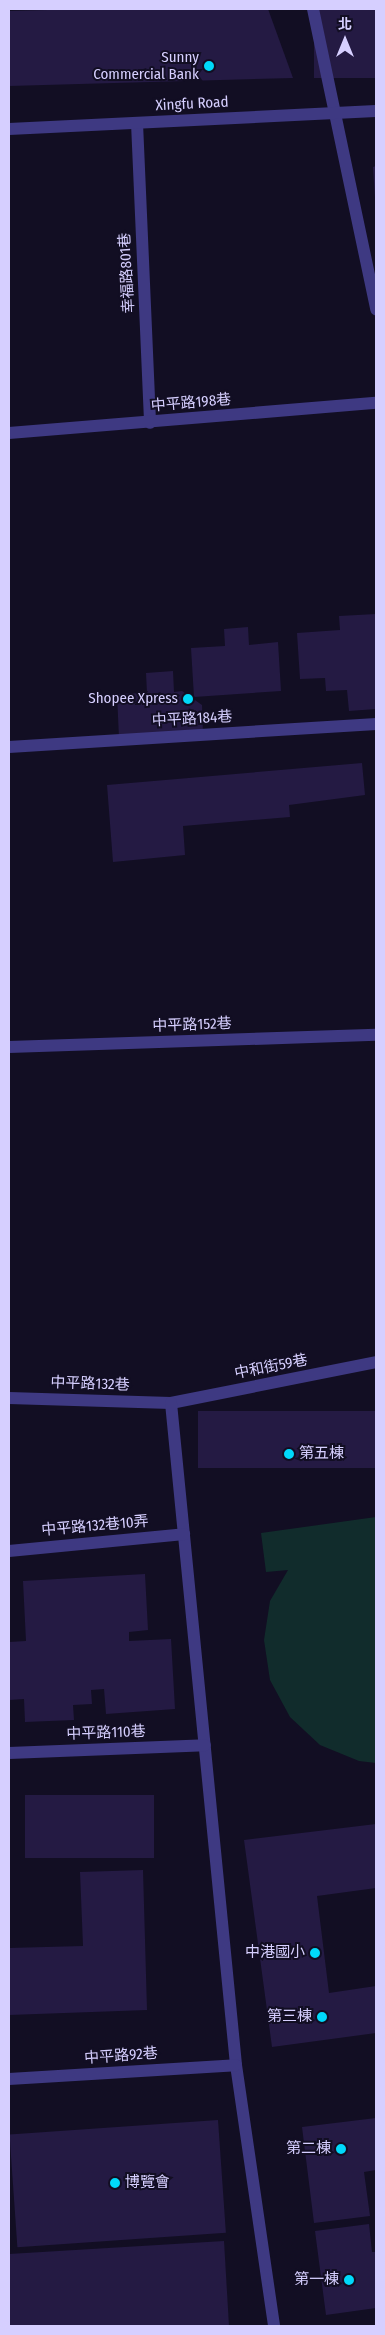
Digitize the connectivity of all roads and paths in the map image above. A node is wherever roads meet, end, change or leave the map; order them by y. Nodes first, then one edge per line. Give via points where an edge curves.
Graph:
1 (312, 9) edge
2 (376, 111) edge
3 (334, 112) junction
4 (137, 123) junction
5 (9, 129) edge
6 (376, 310) edge
7 (376, 403) edge
8 (150, 423) junction
9 (9, 433) edge
10 (376, 724) edge
11 (9, 747) edge
12 (376, 1035) edge
13 (9, 1047) edge
14 (376, 1362) edge
15 (9, 1398) edge
16 (171, 1403) junction
17 (184, 1534) junction
18 (9, 1551) edge
19 (205, 1745) junction
20 (9, 1753) edge
21 (236, 2065) junction
22 (9, 2080) edge
23 (274, 2326) edge

1 - 3 street
2 - 3 street, Xingfu Road
3 - 4 street, Xingfu Road
3 - 6 street
4 - 5 street, Xingfu Road
4 - 8 street, 幸福路801巷
7 - 8 street, 中平路198巷
8 - 9 street, 中平路198巷
10 - 11 street, 中平路184巷
12 - 13 street, 中平路152巷
14 - 16 street, 中和街59巷
15 - 16 street, 中平路132巷
16 - 17 street
17 - 18 street, 中平路132巷10弄
17 - 19 street
19 - 20 street, 中平路110巷
19 - 21 street
21 - 22 street, 中平路92巷
21 - 23 street

